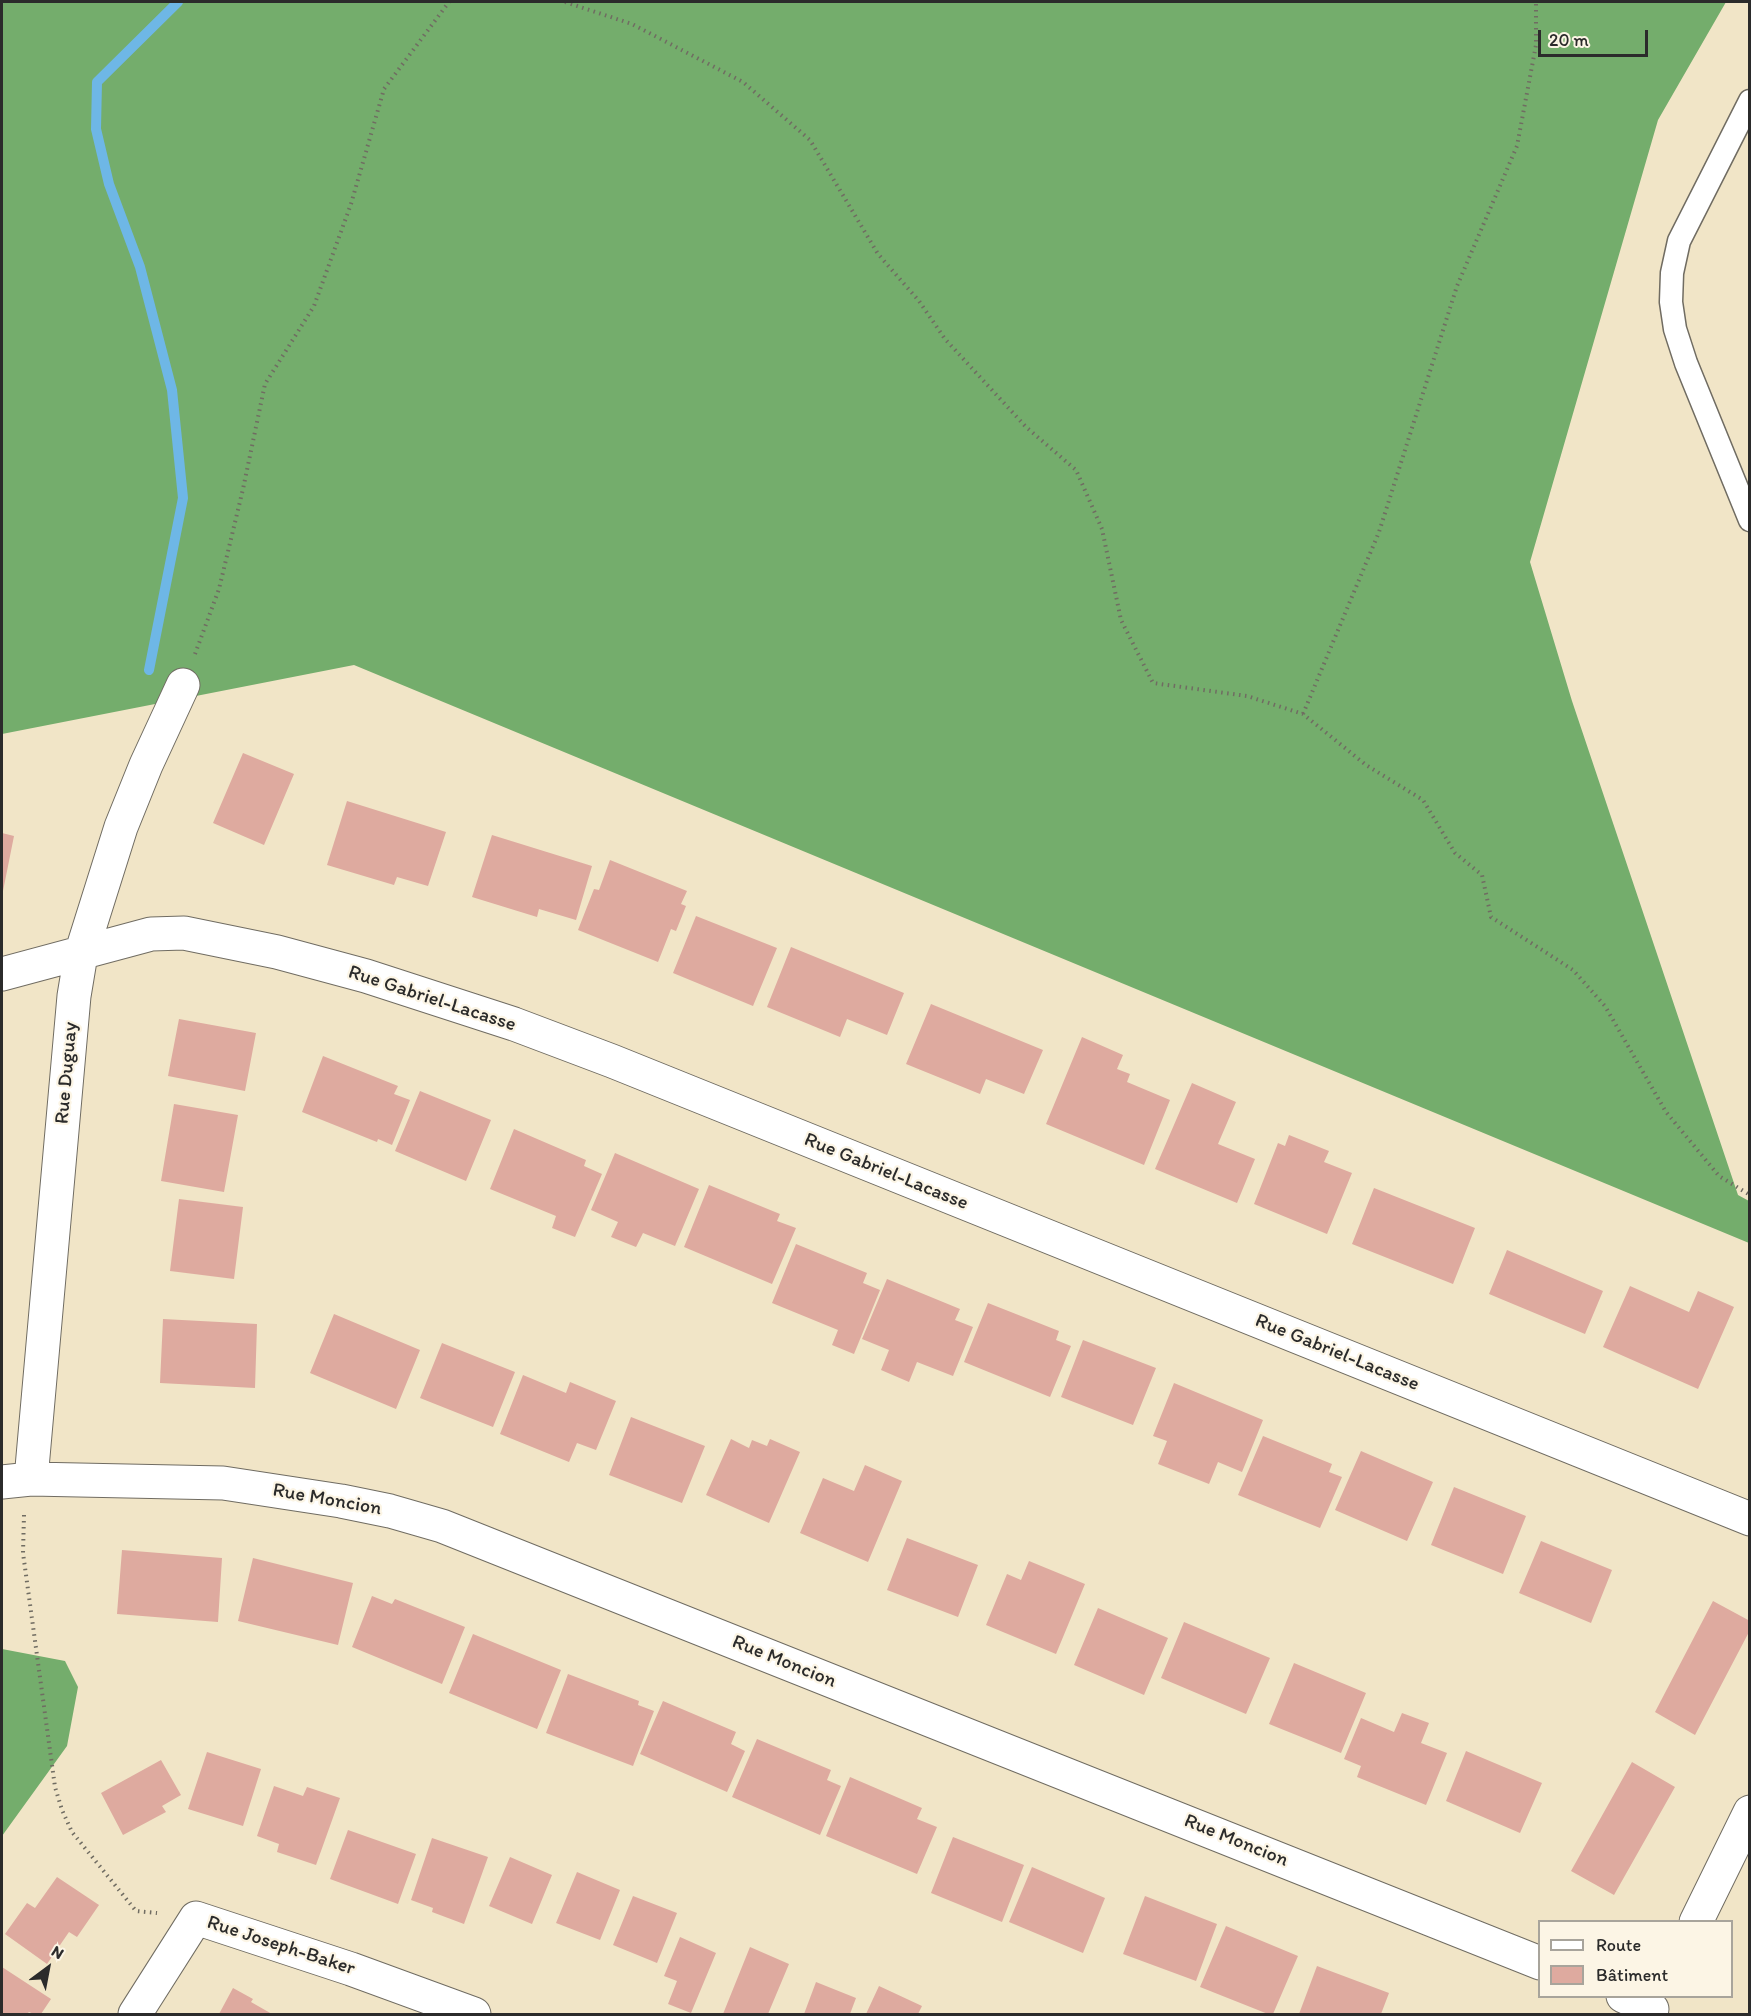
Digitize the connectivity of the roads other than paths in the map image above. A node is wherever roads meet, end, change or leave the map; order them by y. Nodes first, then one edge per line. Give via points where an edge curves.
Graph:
1 (1749, 102) edge
2 (1749, 520) edge
3 (183, 685) road end
4 (81, 954) junction
5 (2, 974) edge
6 (16, 1480) edge
7 (1749, 1519) edge
8 (1749, 1812) edge
9 (1697, 1920) edge
10 (1538, 1963) edge
11 (1628, 1998) edge
12 (1653, 2007) edge
13 (135, 2014) edge
14 (474, 2014) edge

1 - 2 lane via 1679,241 1671,302 1686,363
3 - 4 street, Rue Duguay via 121,828
4 - 5 street, Rue Gabriel-Lacasse
4 - 6 street, Rue Duguay
4 - 7 street, Rue Gabriel-Lacasse via 151,934 184,933 277,951 514,1024
6 - 10 street, Rue Moncion via 223,1483 340,1500 442,1526
8 - 9 street
11 - 12 street
13 - 14 street, Rue Joseph-Baker via 196,1918

